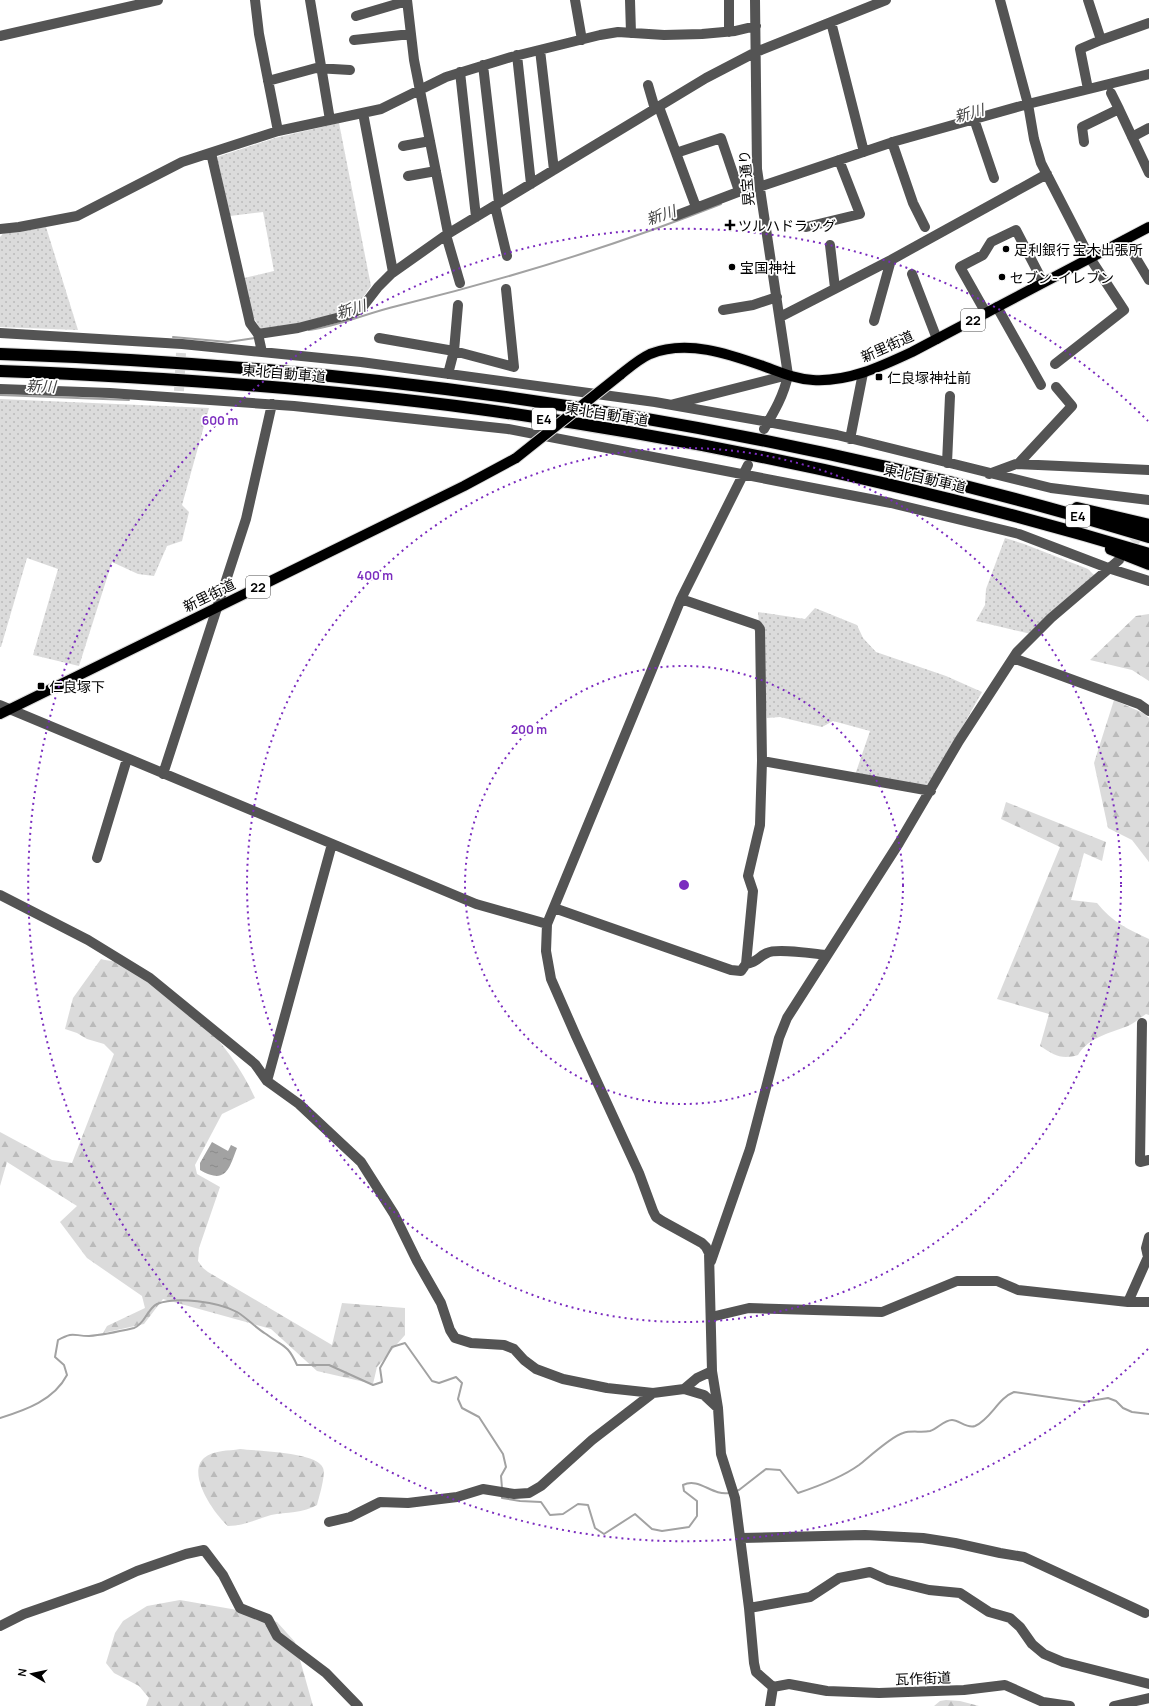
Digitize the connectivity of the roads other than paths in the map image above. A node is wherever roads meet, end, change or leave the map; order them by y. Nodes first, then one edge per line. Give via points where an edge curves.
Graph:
1 (158, 0) edge
2 (255, 0) edge
3 (310, 0) edge
4 (407, 0) edge
5 (575, 0) edge
6 (630, 0) edge
7 (729, 0) edge
8 (755, 0) edge
9 (886, 0) edge
10 (1000, 0) edge
11 (1088, 0) edge
12 (356, 16) dead end
13 (831, 22) junction
14 (1149, 23) edge
15 (756, 26) junction
16 (729, 32) junction
17 (631, 33) junction
18 (411, 34) junction
19 (0, 36) edge
20 (354, 40) dead end
21 (582, 40) junction
22 (1101, 40) junction
23 (540, 50) junction
24 (756, 52) junction
25 (517, 55) junction
26 (483, 65) junction
27 (320, 68) junction
28 (350, 70) dead end
29 (460, 72) junction
30 (1149, 74) edge
31 (268, 81) junction
32 (648, 85) dead end
33 (1088, 89) junction
34 (420, 90) junction
35 (1111, 93) dead end
36 (657, 108) junction
37 (1029, 108) junction
38 (1119, 110) junction
39 (363, 113) junction
40 (974, 119) junction
41 (330, 120) junction
42 (1149, 128) edge
43 (278, 131) junction
44 (1132, 137) junction
45 (430, 141) junction
46 (892, 142) junction
47 (1084, 142) dead end
48 (403, 146) dead end
49 (864, 152) junction
50 (211, 153) junction
51 (676, 153) junction
52 (838, 160) junction
53 (554, 170) junction
54 (436, 171) junction
55 (1149, 173) edge
56 (1047, 174) junction
57 (408, 176) dead end
58 (994, 178) dead end
59 (531, 184) junction
60 (759, 185) junction
61 (739, 191) junction
62 (497, 204) junction
63 (696, 207) junction
64 (675, 216) dead end
65 (476, 217) junction
66 (806, 227) dead end
67 (925, 227) dead end
68 (1149, 227) edge
69 (0, 229) edge
70 (447, 234) junction
71 (1125, 240) junction
72 (830, 245) dead end
73 (507, 256) dead end
74 (1090, 258) junction
75 (892, 260) junction
76 (393, 272) junction
77 (912, 274) dead end
78 (1149, 280) edge
79 (1043, 282) junction
80 (460, 283) dead end
81 (835, 288) junction
82 (506, 289) dead end
83 (777, 297) junction
84 (458, 305) dead end
85 (996, 307) junction
86 (723, 310) dead end
87 (986, 312) junction
88 (780, 317) junction
89 (874, 321) dead end
90 (0, 333) edge
91 (379, 338) dead end
92 (937, 339) junction
93 (260, 343) junction
94 (454, 351) junction
95 (0, 354) edge
96 (1055, 364) dead end
97 (0, 371) edge
98 (863, 373) junction
99 (448, 374) junction
100 (788, 375) junction
101 (1041, 385) dead end
102 (1056, 387) dead end
103 (0, 389) edge
104 (950, 396) dead end
105 (272, 404) junction
106 (670, 405) junction
107 (766, 425) junction
108 (850, 439) junction
109 (947, 463) junction
110 (1018, 464) junction
111 (746, 470) junction
112 (1149, 470) edge
113 (989, 474) junction
114 (1007, 496) junction
115 (1149, 500) edge
116 (1149, 525) edge
117 (1077, 533) junction
118 (1149, 537) edge
119 (1149, 554) edge
120 (1119, 560) tunnel mouth
121 (1149, 564) edge
122 (1108, 568) junction
123 (1149, 581) edge
124 (681, 599) junction
125 (217, 607) junction
126 (1013, 658) junction
127 (5, 707) edge
128 (1149, 711) edge
129 (0, 714) edge
130 (127, 759) junction
131 (762, 761) junction
132 (164, 774) junction
133 (931, 791) junction
134 (332, 844) junction
135 (96, 858) dead end
136 (0, 895) edge
137 (554, 908) junction
138 (547, 924) junction
139 (827, 955) junction
140 (746, 964) junction
141 (1142, 1023) dead end
142 (267, 1081) junction
143 (1149, 1160) edge
144 (1149, 1237) edge
145 (710, 1263) junction
146 (1128, 1302) junction
147 (1149, 1302) edge
148 (711, 1317) junction
149 (712, 1371) junction
150 (684, 1389) junction
151 (653, 1393) junction
152 (718, 1408) junction
153 (329, 1522) dead end
154 (741, 1538) junction
155 (749, 1608) junction
156 (1146, 1613) dead end
157 (0, 1626) edge
158 (1149, 1684) edge
159 (773, 1687) junction
160 (1149, 1698) edge
161 (358, 1706) edge
162 (770, 1706) edge
163 (1070, 1706) edge
164 (1114, 1706) edge

1 - 19 street
2 - 31 street
3 - 27 street
4 - 12 street
4 - 18 street
5 - 21 street
6 - 17 street
7 - 16 street
8 - 15 street, 晃宝通り
9 - 13 street
10 - 37 street
11 - 22 street
13 - 24 street
13 - 49 street
14 - 22 street
15 - 16 street
15 - 24 street, 晃宝通り
16 - 17 street via 679,35
17 - 21 street via 618,32
18 - 20 street
18 - 34 street
21 - 23 street
22 - 33 street via 1080,50
23 - 25 street
23 - 53 street
24 - 36 street
24 - 60 street, 晃宝通り
25 - 26 street
25 - 59 street
26 - 29 street
26 - 62 street
27 - 28 street
27 - 31 street
27 - 41 street
29 - 34 street
29 - 65 street
30 - 33 street
31 - 43 street
32 - 36 street
33 - 37 street
34 - 39 street via 381,109
34 - 45 street
35 - 38 street
36 - 51 street
36 - 53 street
37 - 40 street
37 - 56 street via 1039,157
38 - 44 street
38 - 47 street via 1082,127
39 - 41 street
39 - 76 street
40 - 46 street
40 - 58 street
41 - 43 street
42 - 44 street
43 - 50 street
44 - 55 street
45 - 48 street
45 - 54 street
46 - 49 street
46 - 67 street via 913,203
49 - 52 street
50 - 69 street via 182,162 77,216
50 - 93 street via 250,323
51 - 61 street via 721,138
51 - 63 street
52 - 60 street
52 - 66 street via 860,214
53 - 59 street
54 - 57 street
54 - 70 street
56 - 74 street
56 - 75 street
59 - 62 street
60 - 61 street
60 - 83 street, 晃宝通り
61 - 63 street
62 - 65 street
62 - 73 street
63 - 64 street
65 - 70 street
68 - 71 main road, 新里街道 / 22
70 - 76 street
70 - 80 street
71 - 74 main road, 新里街道 / 22
71 - 78 street
72 - 81 street
74 - 79 main road, 新里街道 / 22
74 - 96 street via 1124,310
75 - 81 street
75 - 89 street
76 - 93 street via 361,309 298,328
77 - 92 street
79 - 85 main road, 新里街道 / 22
79 - 87 street via 1016,230 991,242 983,255 960,268
81 - 88 street
82 - 94 street via 514,367
83 - 86 street via 753,306
83 - 88 street, 晃宝通り
84 - 94 street
85 - 87 main road, 新里街道 / 22
85 - 101 street
87 - 92 main road, 新里街道 / 22
88 - 100 street, 晃宝通り
90 - 93 street via 181,349
91 - 94 street
92 - 98 main road, 新里街道 / 22
93 - 99 street via 361,362
94 - 99 street
95 - 114 highway, 東北自動車道 / E4 via 231,366 481,393 594,409 763,440
97 - 117 highway, 東北自動車道 / E4 via 145,377 311,390 472,408 582,424 840,473 940,496
98 - 100 main road, 新里街道 / 22 via 837,380 800,379
98 - 108 street
99 - 106 street
100 - 106 street
100 - 107 street via 786,386
100 - 125 main road, 新里街道 / 22, bridge via 720,352 680,348 649,355 516,458
102 - 110 street via 1072,406
103 - 105 street via 179,394
104 - 109 street
105 - 111 street via 508,429
105 - 125 street via 246,518
106 - 107 street
107 - 108 street
108 - 109 street
109 - 113 street
110 - 112 street
110 - 113 street
111 - 122 street via 1019,534
111 - 124 street
113 - 115 street via 1051,488
114 - 116 highway
114 - 118 highway, 東北自動車道 / E4
117 - 119 highway, 東北自動車道 / E4
117 - 121 highway
120 - 122 street
122 - 123 street
122 - 126 street via 1051,618
124 - 131 street via 757,624 760,629
124 - 137 street
125 - 127 main road, 新里街道 / 22
125 - 132 street
126 - 128 street via 1140,704
126 - 133 street via 959,741
127 - 129 main road, 新里街道 / 22
127 - 130 street
130 - 132 street
130 - 135 street
131 - 133 street
131 - 140 street via 760,825 748,876 753,891
132 - 134 street
133 - 139 street
134 - 138 street via 476,904
134 - 142 street
136 - 142 street via 88,940 150,978 254,1064
137 - 138 street
137 - 140 street via 731,970 741,971
138 - 145 street via 546,951 551,979 639,1172 653,1211 656,1217 706,1247
139 - 140 street via 768,952 756,962
139 - 145 street via 788,1018 780,1038 750,1149
141 - 143 street via 1140,1162
142 - 151 street via 299,1104 362,1162 394,1214 416,1261 441,1303 455,1338 471,1343 504,1345 514,1349 536,1369 563,1379 607,1388
144 - 146 street via 1146,1248 1148,1257
145 - 148 street
146 - 147 street
146 - 148 street via 1018,1290 997,1281 957,1281 882,1312 749,1308
148 - 149 street
149 - 150 street via 697,1378
149 - 152 street
150 - 151 street
150 - 152 street via 704,1395
151 - 153 street via 592,1440 541,1486 529,1493 514,1494 483,1489 457,1497 380,1502 350,1517
152 - 154 street via 721,1454 733,1493
154 - 155 street
154 - 156 street via 865,1535 923,1538 955,1543 1024,1557
155 - 158 street via 810,1597 840,1578 870,1572 888,1580 929,1590 960,1593 988,1612 1010,1618 1044,1654 1063,1662
155 - 159 street via 756,1672
157 - 161 street via 24,1614 102,1587 137,1571 204,1550 223,1575 240,1608 268,1619 277,1636 326,1674
159 - 162 street
159 - 163 street, 瓦作街道 via 789,1684 827,1691 879,1693 964,1690 1005,1685 1043,1702
160 - 164 street

